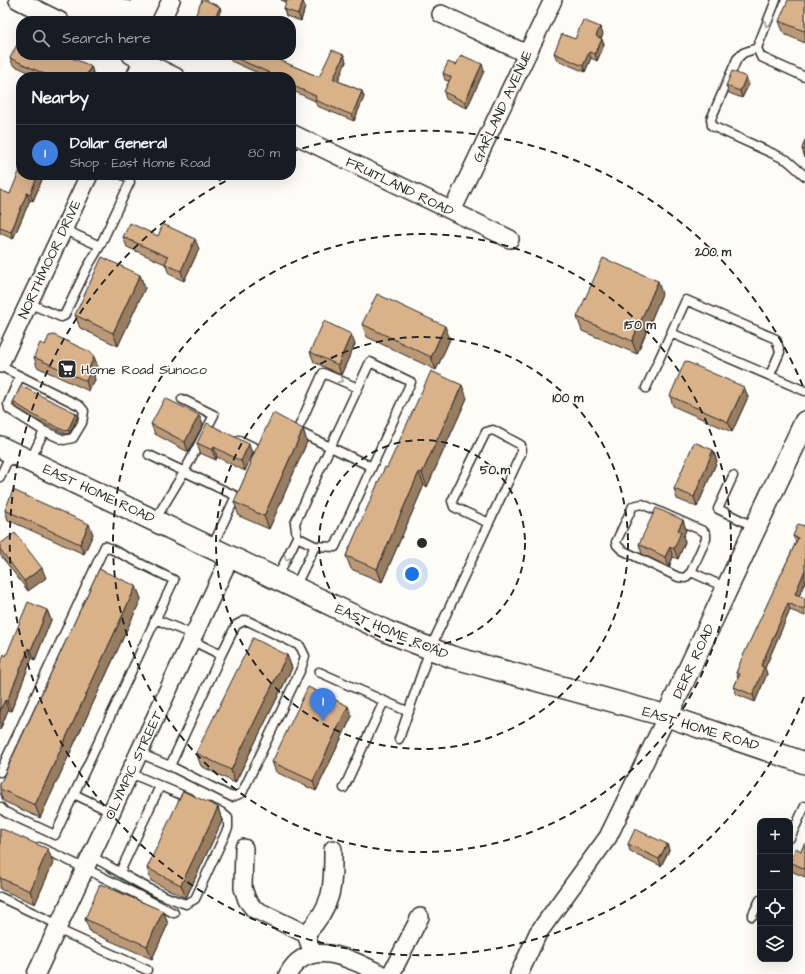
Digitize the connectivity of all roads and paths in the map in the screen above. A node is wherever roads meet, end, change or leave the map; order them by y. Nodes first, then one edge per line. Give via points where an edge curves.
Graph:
1 (18, 0) edge
2 (171, 0) edge
3 (552, 0) edge
4 (776, 0) edge
5 (441, 14) dead end
6 (50, 16) edge
7 (163, 16) edge
8 (757, 48) junction
9 (527, 54) junction
10 (138, 60) edge
11 (145, 60) edge
12 (136, 72) edge
13 (167, 72) edge
14 (805, 77) edge
15 (296, 135) edge
16 (805, 176) edge
17 (87, 180) edge
18 (130, 180) edge
19 (452, 211) junction
20 (63, 229) junction
21 (510, 239) dead end
22 (100, 246) junction
23 (28, 303) junction
24 (671, 333) junction
25 (0, 365) edge
26 (770, 375) junction
27 (20, 376) junction
28 (358, 388) junction
29 (646, 388) dead end
30 (805, 391) edge
31 (182, 399) dead end
32 (805, 422) edge
33 (44, 430) junction
34 (234, 438) edge
35 (331, 448) junction
36 (14, 453) edge
37 (149, 455) dead end
38 (254, 464) edge
39 (372, 467) junction
40 (184, 472) junction
41 (733, 476) dead end
42 (0, 477) edge
43 (156, 520) junction
44 (489, 523) junction
45 (756, 527) junction
46 (297, 537) junction
47 (315, 546) junction
48 (211, 548) junction
49 (230, 556) junction
50 (691, 572) junction
51 (286, 583) junction
52 (727, 588) junction
53 (155, 619) junction
54 (192, 638) junction
55 (430, 649) junction
56 (221, 655) junction
57 (319, 672) dead end
58 (384, 701) junction
59 (409, 712) junction
60 (667, 716) junction
61 (399, 739) dead end
62 (139, 752) junction
63 (805, 763) edge
64 (170, 766) junction
65 (0, 772) edge
66 (130, 773) junction
67 (160, 786) junction
68 (344, 788) dead end
69 (74, 794) junction
70 (805, 806) edge
71 (0, 807) edge
72 (111, 812) junction
73 (793, 832) edge
74 (28, 843) edge
75 (244, 848) dead end
76 (333, 848) dead end
77 (88, 862) junction
78 (120, 872) junction
79 (0, 897) edge
80 (757, 906) edge
81 (174, 913) dead end
82 (752, 916) dead end
83 (420, 917) dead end
84 (58, 927) junction
85 (306, 934) junction
86 (313, 954) junction
87 (147, 970) dead end
88 (36, 974) edge
89 (288, 974) edge
90 (381, 974) edge
91 (390, 974) edge
92 (519, 974) edge

1 - 6 street
2 - 7 street
3 - 9 street, GARLAND AVENUE
4 -> 8 lane
5 - 9 street
8 - 14 lane via 761,57
8 - 16 lane via 743,53 737,59 711,119 712,126 788,160
9 - 19 street, GARLAND AVENUE
10 - 12 street
11 - 13 street
15 - 19 street, FRUITLAND ROAD
17 - 20 street, NORTHMOOR DRIVE
18 - 22 lane
19 - 21 street, FRUITLAND ROAD
20 - 22 lane
20 - 23 street, NORTHMOOR DRIVE
22 - 23 lane via 64,316
23 - 25 street, NORTHMOOR DRIVE
24 - 26 lane
24 - 26 lane via 686,300 776,339 780,352
24 - 29 lane
25 - 27 lane
26 - 30 lane
27 - 33 lane via 8,404 9,409
27 - 33 lane via 80,406 84,411 82,423 73,438 64,440
28 - 35 lane
35 -> 28 lane via 297,430 323,373
28 - 39 lane via 370,362 412,382
31 - 40 lane via 214,415 212,426
32 - 45 street, DERR ROAD
33 - 36 lane
34 - 38 lane via 260,450
35 - 39 lane
35 - 46 lane via 295,523
36 - 42 lane
36 - 43 street, EAST HOME ROAD
37 - 40 lane
39 - 47 lane via 335,547
40 - 43 lane
40 - 48 lane via 238,493
41 - 45 lane via 718,509
43 - 48 street, EAST HOME ROAD
44 - 44 lane via 521,454 521,446 493,430 486,432 452,501 454,507
44 - 55 lane
45 - 52 street, DERR ROAD
46 - 47 lane
46 -> 51 lane
47 - 51 lane
48 - 49 street, EAST HOME ROAD
49 - 51 street, EAST HOME ROAD
49 - 54 street, OLYMPIC STREET
50 - 50 lane via 706,534 642,504 633,506 616,542 617,545 622,550 678,577 685,578
50 - 52 lane
51 - 55 street, EAST HOME ROAD via 388,632
52 - 60 street, DERR ROAD
53 - 54 lane
53 - 65 lane via 174,580 105,546
53 - 69 lane
54 - 56 lane
54 - 62 street, OLYMPIC STREET
55 - 59 lane
55 - 60 street, EAST HOME ROAD via 452,658
56 - 64 lane
56 - 64 lane via 236,625 246,620 300,646 305,656 302,669 242,793 232,797
57 - 58 lane
58 - 59 lane
58 - 68 lane
59 - 61 lane
60 - 63 street, EAST HOME ROAD
60 - 92 street, DERR ROAD via 608,837 538,933
62 - 64 lane
62 - 66 street, OLYMPIC STREET
66 - 67 lane
66 - 72 street, OLYMPIC STREET
67 - 78 lane
67 - 78 lane via 221,812 228,818 228,828 222,842 195,899 186,904 129,879
69 - 71 lane via 55,835 5,812
69 - 72 lane
70 - 73 lane
72 - 77 street, OLYMPIC STREET
74 - 77 lane
75 - 85 street via 244,888 247,900 254,909
76 - 85 street via 333,886 320,919
77 - 78 lane
77 - 81 lane via 111,883
77 - 84 street, OLYMPIC STREET
79 - 84 lane
80 - 82 lane
83 - 91 street
84 - 87 lane
84 - 88 street, OLYMPIC STREET
85 - 86 street
86 - 89 street via 300,960
86 - 90 street via 328,953 344,957

